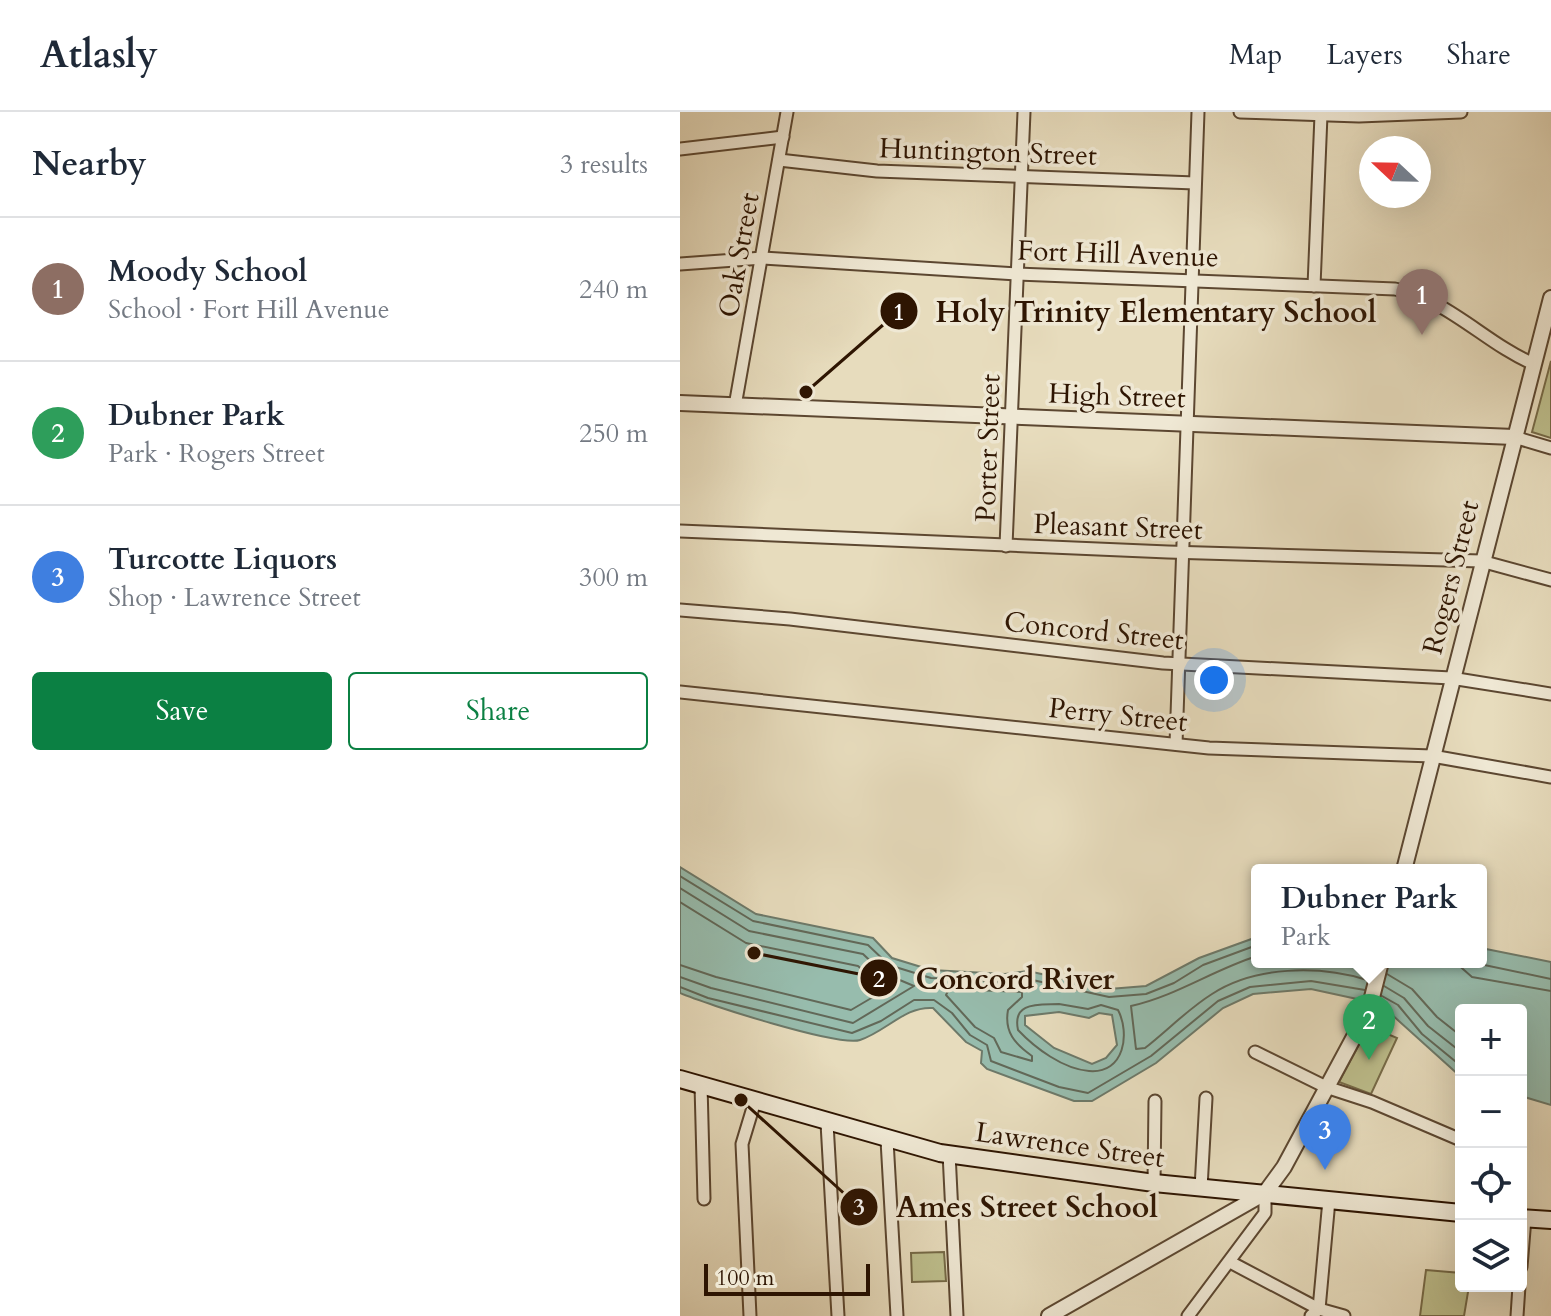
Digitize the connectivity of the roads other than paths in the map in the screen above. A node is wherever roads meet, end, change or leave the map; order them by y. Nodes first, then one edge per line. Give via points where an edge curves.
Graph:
1 (787, 112) edge
2 (1024, 112) edge
3 (1198, 112) edge
4 (1240, 112) edge
5 (1461, 112) edge
6 (1321, 115) junction
7 (783, 137) junction
8 (680, 149) edge
9 (779, 160) junction
10 (1020, 177) junction
11 (1195, 183) junction
12 (763, 258) junction
13 (680, 264) edge
14 (1017, 274) junction
15 (1193, 280) junction
16 (1314, 286) junction
17 (1551, 298) edge
18 (1534, 364) junction
19 (680, 403) edge
20 (735, 406) junction
21 (1013, 417) junction
22 (1190, 424) junction
23 (1514, 437) junction
24 (1551, 448) edge
25 (680, 531) edge
26 (1006, 546) junction
27 (1185, 553) junction
28 (1481, 561) junction
29 (1551, 580) edge
30 (680, 610) edge
31 (1179, 664) junction
32 (1451, 678) junction
33 (680, 692) edge
34 (1551, 694) edge
35 (1176, 744) junction
36 (1432, 756) junction
37 (1551, 777) edge
38 (1405, 864) edge
39 (1379, 968) edge
40 (1255, 1052) dead end
41 (680, 1079) edge
42 (701, 1085) junction
43 (1326, 1087) junction
44 (1206, 1098) dead end
45 (755, 1101) junction
46 (1155, 1101) dead end
47 (827, 1123) junction
48 (1455, 1137) edge
49 (887, 1140) junction
50 (949, 1153) junction
51 (1154, 1183) junction
52 (1201, 1188) junction
53 (1265, 1193) junction
54 (704, 1199) dead end
55 (1329, 1200) junction
56 (1455, 1212) edge
57 (1527, 1218) edge
58 (1551, 1220) edge
59 (1230, 1262) junction
60 (1519, 1292) edge
61 (1315, 1312) edge
62 (750, 1316) edge
63 (838, 1316) edge
64 (897, 1316) edge
65 (957, 1316) edge
66 (1049, 1316) edge
67 (1188, 1316) edge
68 (1344, 1316) edge
69 (1517, 1316) edge

1 - 7 street, Oak Street
2 - 10 street, Porter Street
3 - 11 street
4 - 6 street
5 - 6 street
6 - 16 street
7 - 8 street
7 - 9 street, Oak Street
9 - 10 street, Huntington Street via 833,168
9 - 12 street, Oak Street
10 - 11 street, Huntington Street
10 - 14 street, Porter Street
11 - 15 street
12 - 13 street, Fort Hill Avenue
12 - 14 street, Fort Hill Avenue
12 - 20 street, Oak Street
14 - 15 street, Fort Hill Avenue
14 - 21 street, Porter Street
15 - 16 street, Fort Hill Avenue
15 - 22 street
16 - 18 street, Fort Hill Avenue via 1411,292
17 - 18 street, Rogers Street
18 - 23 street, Rogers Street
19 - 20 street, High Street
20 - 21 street, High Street
21 - 22 street, High Street
21 - 26 street, Porter Street
22 - 23 street, High Street
22 - 27 street
23 - 24 street, High Street
23 - 28 street, Rogers Street
25 - 26 street, Pleasant Street
26 - 27 street, Pleasant Street
27 - 28 street, Pleasant Street
27 - 31 street
28 - 29 street, Pleasant Street
28 - 32 street, Rogers Street
30 - 31 street, Concord Street
31 - 32 street, Concord Street
31 - 35 street
32 - 34 street, Concord Street
32 - 36 street, Rogers Street
33 - 35 street, Perry Street
35 - 36 street, Perry Street
36 - 37 street, Perry Street
36 - 38 street, Rogers Street
39 - 43 street via 1365,1016
40 - 43 street
41 - 42 main road, Lawrence Street
42 - 45 main road, Lawrence Street
42 - 54 street
43 - 48 street
43 - 53 street
44 - 52 street
45 - 47 main road, Lawrence Street
45 - 62 street via 742,1144
46 - 51 street
47 - 49 main road, Lawrence Street
47 - 63 street
49 - 50 main road, Lawrence Street
49 - 64 street
50 - 51 main road, Lawrence Street
50 - 65 street
51 - 52 main road, Lawrence Street
52 - 53 main road, Lawrence Street
53 - 55 main road, Lawrence Street
53 - 59 street via 1265,1213
53 - 66 street
55 - 56 main road, Lawrence Street
55 - 61 street
57 - 58 main road
59 - 61 street
59 - 67 street
60 - 69 street
61 - 68 street

